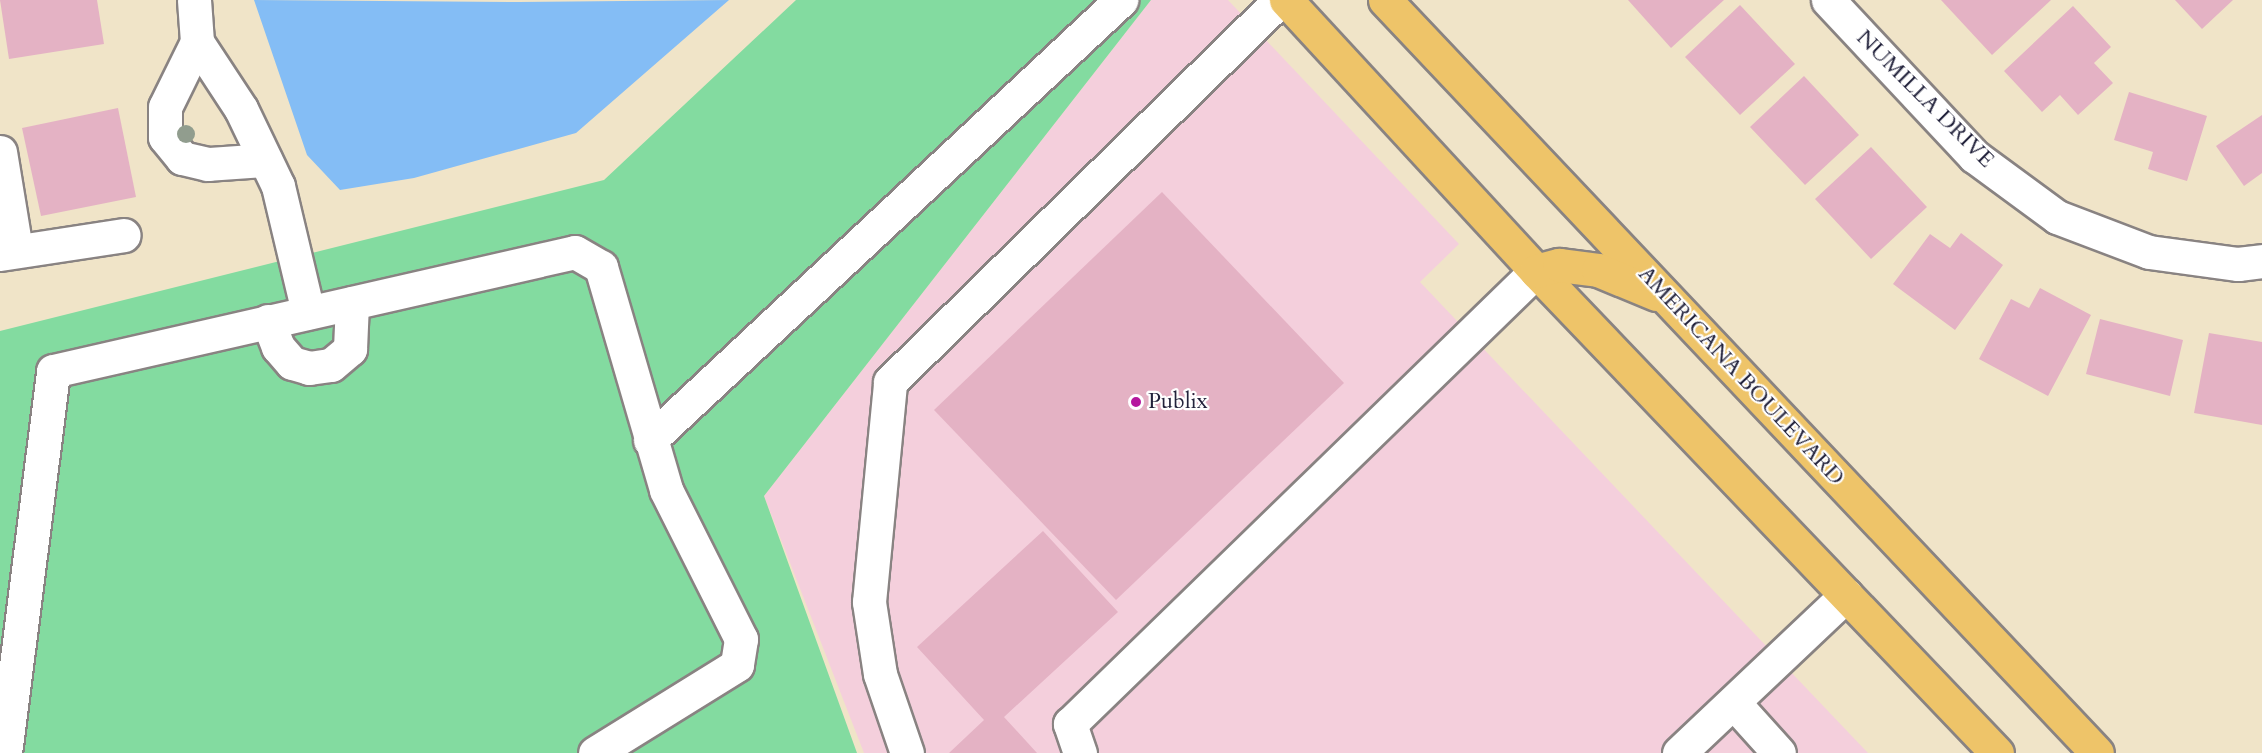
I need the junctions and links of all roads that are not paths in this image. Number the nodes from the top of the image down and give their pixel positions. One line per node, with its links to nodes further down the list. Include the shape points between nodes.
1 (194, 0): 7 (street)
2 (1121, 0): 18 (street)
3 (1280, 0): 23 (street, via 890,382 869,602 880,674)
4 (1286, 0): 13 (main road)
5 (1385, 0): 14 (main road, AMERICANA BOULEVARD)
6 (1828, 0): 12 (street, NUMILLA DRIVE, via 1974,156 2056,217 2149,252 2238,264)
7 (197, 42): 9 (street, via 241,109); 9 (street, via 165,107 165,137 182,158 208,164)
8 (0, 152): 11 (street)
9 (265, 160): 16 (street, via 278,186)
10 (124, 235): 11 (street)
11 (8, 252)
12 (2262, 261)
13 (1536, 271): 14 (main road, via 1559,265 1598,270); 19 (main road); 24 (street, via 1070,724)
14 (1669, 300): 28 (main road, AMERICANA BOULEVARD)
15 (352, 303): 16 (street); 17 (street, via 350,349 331,365 309,368 292,363 278,347); 18 (street, via 574,252 602,267)
16 (308, 312): 17 (street)
17 (268, 321): 21 (street, via 53,371)
18 (650, 440): 22 (street, via 666,490 741,639 737,665)
19 (1846, 595): 20 (street); 27 (main road)
20 (1734, 703): 25 (street); 26 (street)
21 (5, 753)
22 (595, 753)
23 (907, 753)
24 (1080, 753)
25 (1679, 753)
26 (1779, 753)
27 (1997, 753)
28 (2097, 753)

